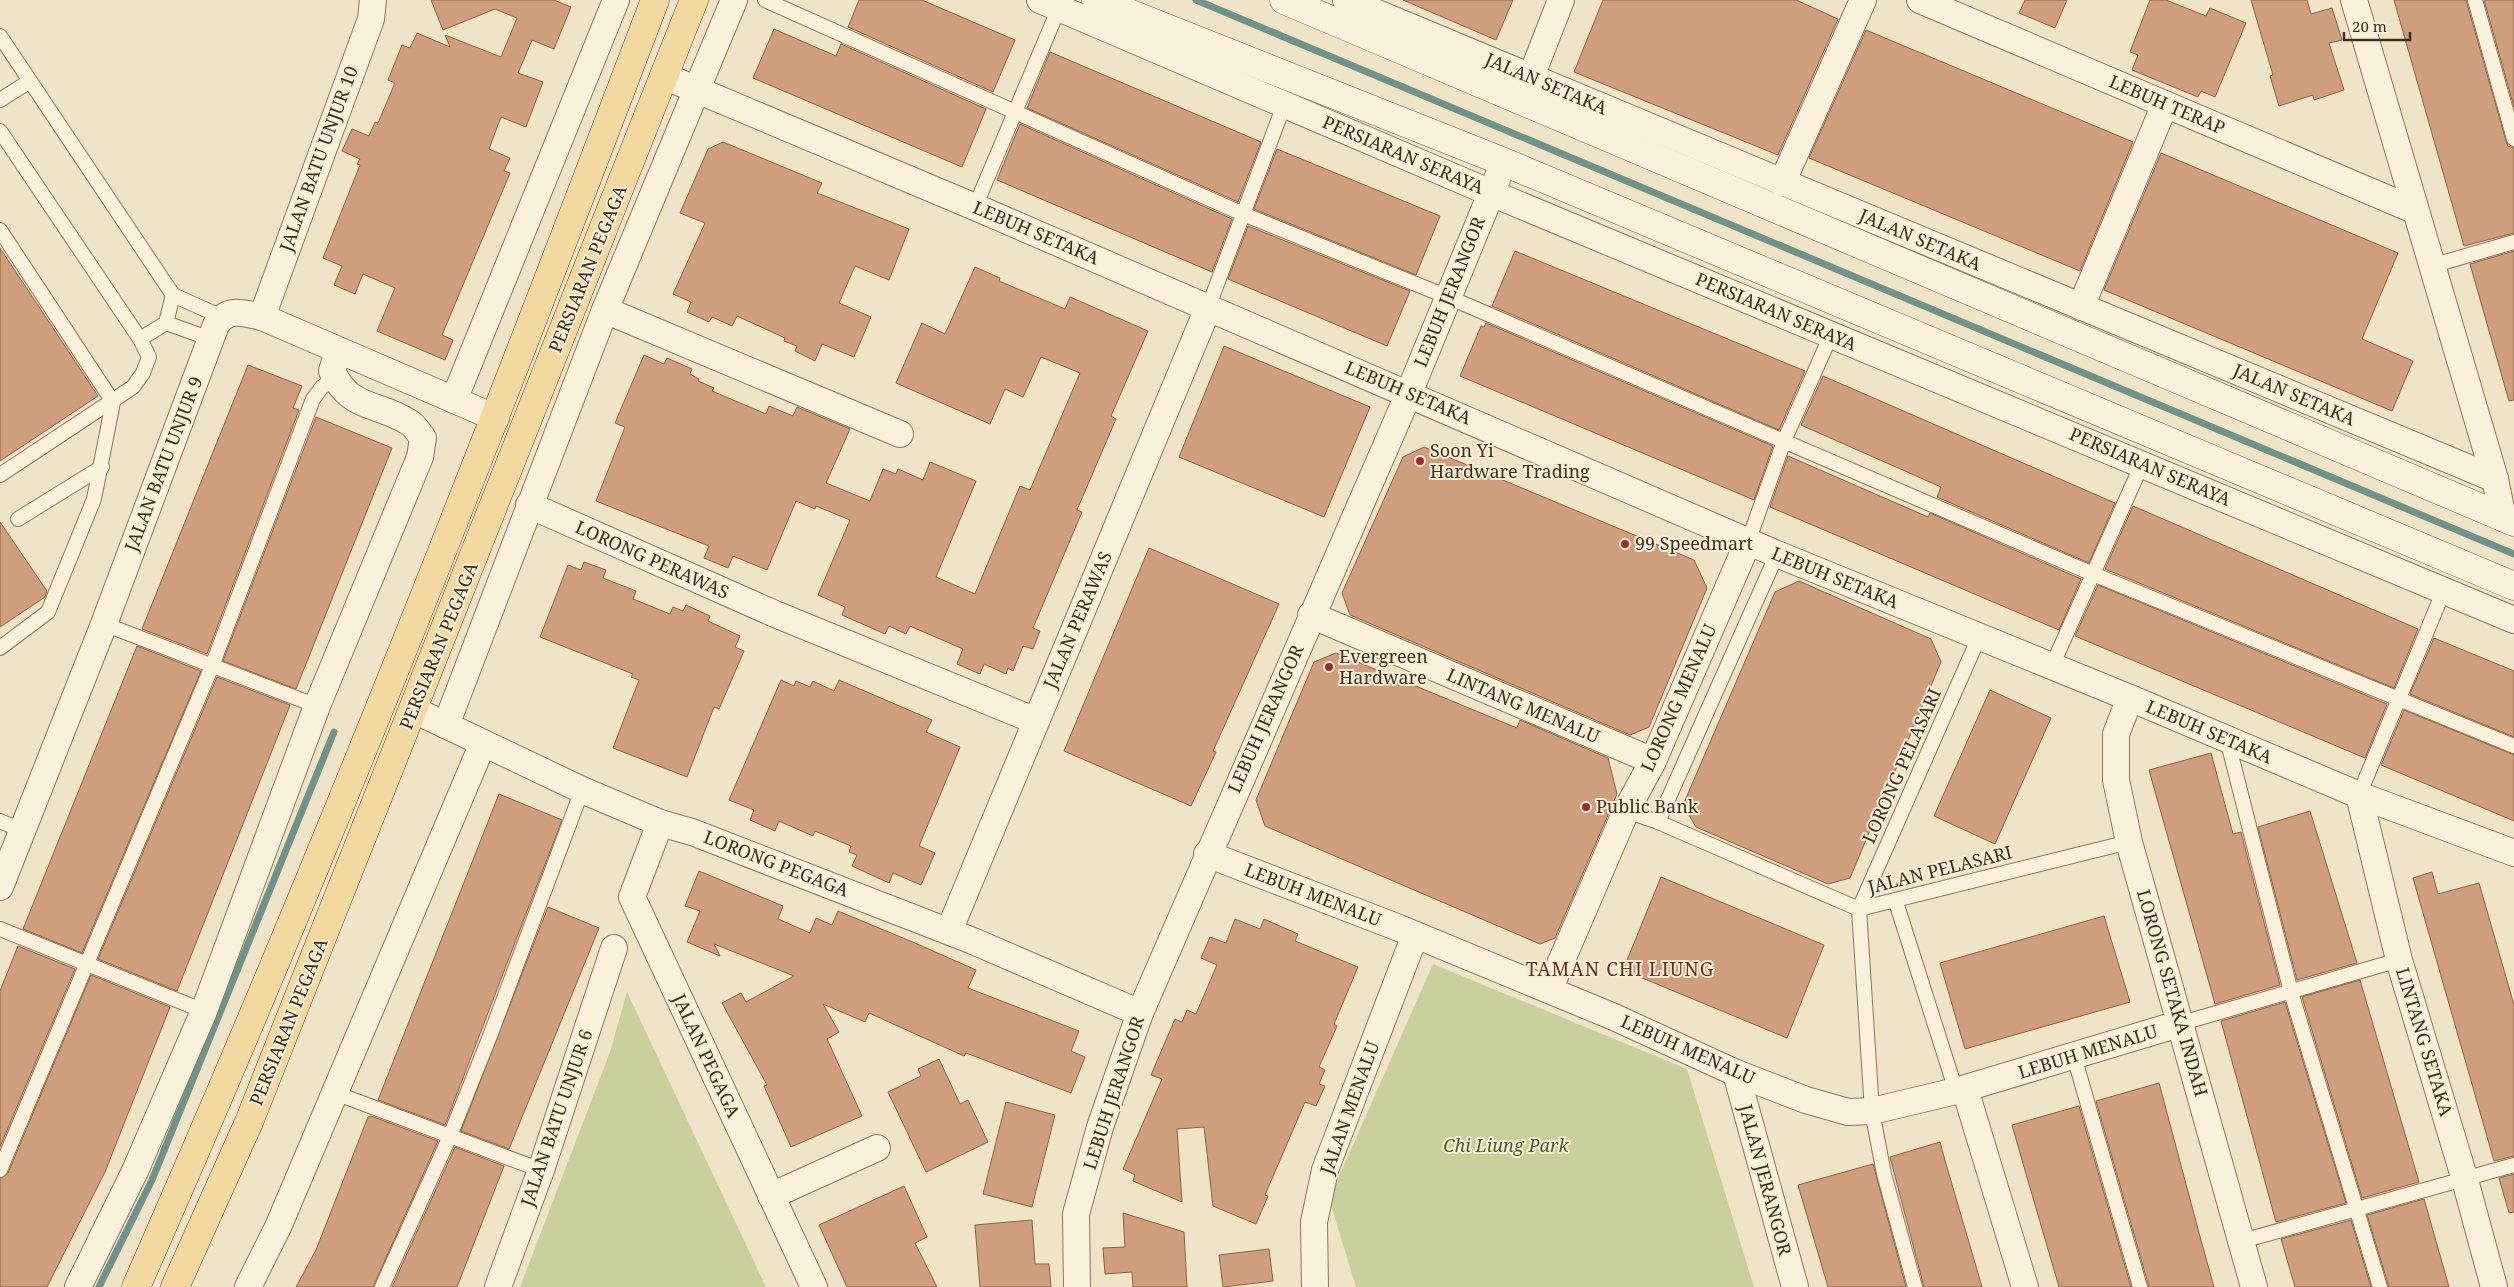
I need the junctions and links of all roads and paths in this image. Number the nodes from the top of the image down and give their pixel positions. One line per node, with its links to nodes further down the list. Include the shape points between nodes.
1 (373, 0): 41 (street, JALAN BATU UNJUR 10, via 371,19)
2 (616, 0): 49 (street)
3 (655, 0): 51 (main road, PERSIARAN PEGAGA)
4 (694, 0): 17 (main road, PERSIARAN PEGAGA)
5 (734, 0): 20 (street)
6 (765, 0): 24 (lane)
7 (1096, 0): 27 (main road, PERSIARAN SERAYA)
8 (1284, 0): 60 (main road)
9 (1346, 0): 18 (street, JALAN SETAKA)
10 (1561, 0): 18 (street)
11 (1863, 0): 28 (street)
12 (1920, 0): 22 (street, LEBUH TERAP)
13 (2354, 0): 31 (street)
14 (2475, 0): 26 (lane)
15 (1050, 4): 23 (street, PERSIARAN SERAYA); 24 (lane)
16 (0, 36): 19 (lane)
17 (664, 76): 20 (street, LEBUH SETAKA); 77 (main road, PERSIARAN PEGAGA)
18 (1531, 77): 28 (street, JALAN SETAKA)
19 (30, 81): 21 (lane); 36 (lane)
20 (698, 89): 30 (street, LEBUH SETAKA); 40 (street)
21 (0, 100)
22 (2165, 104): 31 (street, LEBUH TERAP); 38 (street)
23 (1284, 105): 29 (street, PERSIARAN SERAYA); 32 (lane)
24 (1015, 112): 30 (lane); 32 (lane)
25 (0, 131): 45 (lane)
26 (2514, 139)
27 (1504, 162): 29 (street, LEBUH JERANGOR); 64 (main road, PERSIARAN SERAYA)
28 (1782, 182): 38 (street, JALAN SETAKA)
29 (1491, 193): 37 (street, LEBUH JERANGOR); 44 (street, PERSIARAN SERAYA)
30 (975, 207): 39 (street, LEBUH SETAKA)
31 (2414, 210): 35 (street)
32 (1243, 214): 37 (lane); 39 (lane)
33 (0, 230): 50 (lane)
34 (2514, 242): 35 (lane)
35 (2431, 266): 57 (street)
36 (173, 295): 42 (lane); 43 (lane)
37 (1448, 297): 48 (street, LEBUH JERANGOR); 53 (lane)
38 (2081, 307): 57 (street, JALAN SETAKA)
39 (1208, 308): 48 (street, LEBUH SETAKA); 78 (street, JALAN PERAWAS)
40 (605, 310): 52 (street); 58 (street)
41 (262, 317): 43 (street, via 234,312); 46 (street)
42 (166, 323): 43 (lane); 45 (lane)
43 (216, 328): 68 (street, JALAN BATU UNJUR 9)
44 (1831, 335): 53 (lane); 54 (street, PERSIARAN SERAYA)
45 (140, 340): 50 (lane, via 149,356 143,373 133,387)
46 (338, 352): 47 (street, via 332,371); 49 (street)
47 (336, 378): 71 (lane, via 322,387 313,399); 76 (street, via 350,397 411,424 423,438 420,457)
48 (1409, 393): 61 (street, LEBUH SETAKA); 66 (street, LEBUH JERANGOR)
49 (454, 400): 51 (street)
50 (113, 402): 55 (lane); 56 (lane)
51 (496, 418): 73 (main road, PERSIARAN PEGAGA)
52 (900, 434)
53 (1784, 441): 61 (lane); 63 (lane)
54 (2142, 464): 63 (lane); 65 (street, PERSIARAN SERAYA)
55 (102, 467): 59 (lane); 70 (lane, via 94,499 48,612)
56 (0, 475)
57 (2495, 479): 60 (street)
58 (529, 505): 78 (street, LORONG PERAWAS, via 783,617); 79 (street)
59 (18, 519)
60 (2509, 520)
61 (1748, 542): 62 (street, LEBUH SETAKA); 83 (street, LORONG MENALU)
62 (1777, 554): 69 (street, LEBUH SETAKA); 87 (lane, LORONG MENALU)
63 (2093, 574): 72 (lane); 75 (lane)
64 (2514, 586)
65 (2444, 590): 67 (street, PERSIARAN SERAYA); 75 (lane)
66 (1311, 615): 83 (street, LINTANG MENALU); 92 (street, LEBUH JERANGOR)
67 (2514, 620)
68 (104, 624): 71 (lane); 89 (street, JALAN BATU UNJUR 9)
69 (1979, 637): 72 (street, LEBUH SETAKA); 95 (lane, LORONG PELASARI)
70 (0, 648)
71 (212, 666): 76 (lane); 101 (lane)
72 (2052, 666): 74 (street, LEBUH SETAKA)
73 (384, 695): 77 (main road); 107 (main road, PERSIARAN PEGAGA)
74 (2130, 698): 80 (street, LEBUH SETAKA); 90 (street, LORONG SETAKA INDAH, via 2116,734 2116,780)
75 (2398, 700): 82 (lane); 85 (lane)
76 (317, 706): 104 (street)
77 (414, 710): 79 (street, LORONG PEGAGA); 109 (main road, PERSIARAN PEGAGA)
78 (1036, 721): 97 (street, JALAN PERAWAS)
79 (446, 725): 81 (street, LORONG PEGAGA)
80 (2227, 739): 85 (street, LEBUH SETAKA); 103 (lane)
81 (484, 743): 84 (street, LORONG PEGAGA); 112 (street)
82 (2514, 746)
83 (1653, 761): 86 (street, LORONG MENALU)
84 (582, 790): 88 (street, LORONG PEGAGA); 114 (lane)
85 (2359, 795): 91 (street, LEBUH SETAKA); 100 (street, LINTANG SETAKA)
86 (1626, 811): 87 (lane, JALAN PELASARI); 102 (street, LORONG MENALU)
87 (1658, 822): 95 (lane, JALAN PELASARI)
88 (660, 823): 97 (street, LORONG PEGAGA, via 692,832); 120 (street, JALAN PEGAGA, via 632,897)
89 (11, 826): 93 (street, JALAN BATU UNJUR 9)
90 (2129, 842): 94 (lane, JALAN PELASARI); 106 (street, LORONG SETAKA INDAH)
91 (2514, 853)
92 (1208, 854): 98 (street, LEBUH MENALU); 105 (street, LEBUH JERANGOR)
93 (0, 887)
94 (1896, 902): 95 (lane, JALAN PELASARI); 111 (lane)
95 (1860, 909): 113 (lane)
96 (0, 929): 101 (lane)
97 (949, 932): 105 (street, LORONG PEGAGA)
98 (1415, 935): 102 (street, LEBUH MENALU); 131 (street, JALAN MENALU, via 1325,1170 1314,1222)
99 (614, 948): 118 (street, JALAN BATU UNJUR 6)
100 (2399, 960): 103 (lane); 119 (street, LINTANG SETAKA)
101 (85, 964): 104 (lane); 117 (lane)
102 (1549, 990): 110 (street, LEBUH MENALU)
103 (2292, 992): 106 (lane); 121 (lane)
104 (204, 1011): 123 (street, via 135,1171)
105 (1140, 1013): 130 (street, LEBUH JERANGOR, via 1100,1127 1076,1214)
106 (2182, 1023): 108 (street, LEBUH MENALU); 122 (street, LORONG SETAKA INDAH)
107 (242, 1042): 109 (main road); 124 (main road, PERSIARAN PEGAGA)
108 (2074, 1056): 111 (street, LEBUH MENALU); 135 (lane)
109 (274, 1058): 125 (main road, PERSIARAN PEGAGA, via 249,1122)
110 (1736, 1073): 113 (street, LEBUH MENALU, via 1848,1112); 132 (street, JALAN JERANGOR)
111 (1961, 1090): 113 (street, LEBUH MENALU); 134 (street)
112 (335, 1093): 114 (lane); 126 (street, via 278,1227)
113 (1872, 1111): 133 (lane, via 1884,1174)
114 (450, 1136): 118 (lane); 127 (lane)
115 (877, 1148): 120 (street)
116 (2514, 1165): 119 (lane)
117 (0, 1170)
118 (541, 1170): 128 (street, JALAN BATU UNJUR 6)
119 (2465, 1180): 121 (lane); 138 (street, LINTANG SETAKA)
120 (771, 1196): 129 (street, JALAN PEGAGA)
121 (2358, 1209): 122 (lane); 137 (lane)
122 (2242, 1241): 136 (street, LORONG SETAKA INDAH)
123 (78, 1287)
124 (136, 1287)
125 (174, 1287)
126 (248, 1287)
127 (382, 1287)
128 (498, 1287)
129 (814, 1287)
130 (1077, 1287)
131 (1315, 1287)
132 (1795, 1287)
133 (1914, 1287)
134 (2025, 1287)
135 (2140, 1287)
136 (2254, 1287)
137 (2380, 1287)
138 (2494, 1287)

